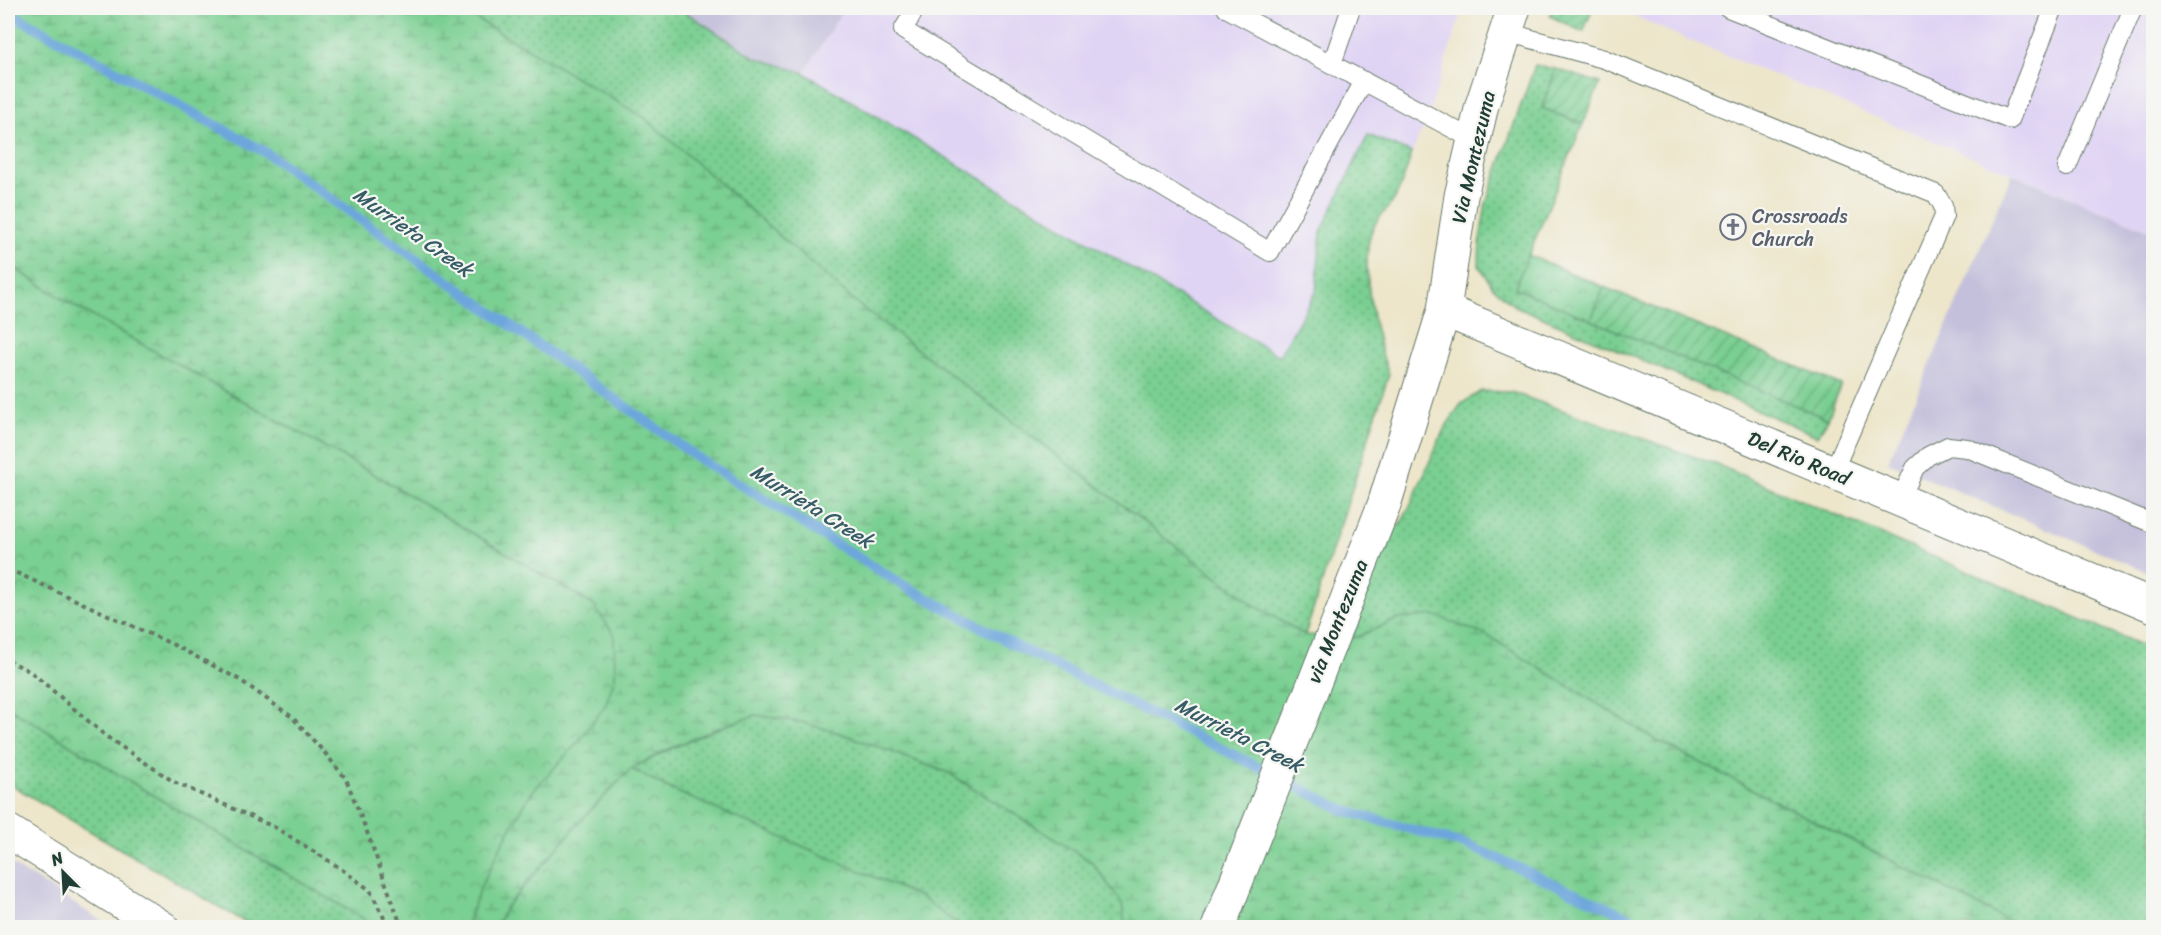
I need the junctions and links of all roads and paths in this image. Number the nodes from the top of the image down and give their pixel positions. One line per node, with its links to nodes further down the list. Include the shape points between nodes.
1 (916, 8): 9 (lane, via 903,30 1270,252)
2 (1226, 8): 8 (lane)
3 (1351, 8): 8 (lane)
4 (1728, 8): 5 (lane, via 2010,120)
5 (2054, 8)
6 (2133, 8): 11 (lane)
7 (1510, 20): 10 (street, Via Montezuma); 13 (lane, via 1936,194 1944,216)
8 (1332, 64): 9 (lane)
9 (1364, 81): 10 (lane)
10 (1474, 140): 12 (street, Via Montezuma, via 1461,196)
11 (2067, 167)
12 (1444, 310): 13 (street, Del Rio Road); 23 (street, via Montezuma, via 1384,505)
13 (1833, 472): 14 (street, Del Rio Road)
14 (1900, 500): 15 (lane, via 1915,468 1948,446 1967,448); 17 (street, Del Rio Road)
15 (2154, 524)
16 (8, 569): 22 (path, via 176,646 240,681 291,717 346,779)
17 (2154, 606)
18 (8, 660): 21 (path, via 31,672 107,737 174,782 276,828 337,866 370,890)
19 (8, 831): 20 (street)
20 (163, 927)
21 (392, 927)
22 (402, 927)
23 (1218, 927)

